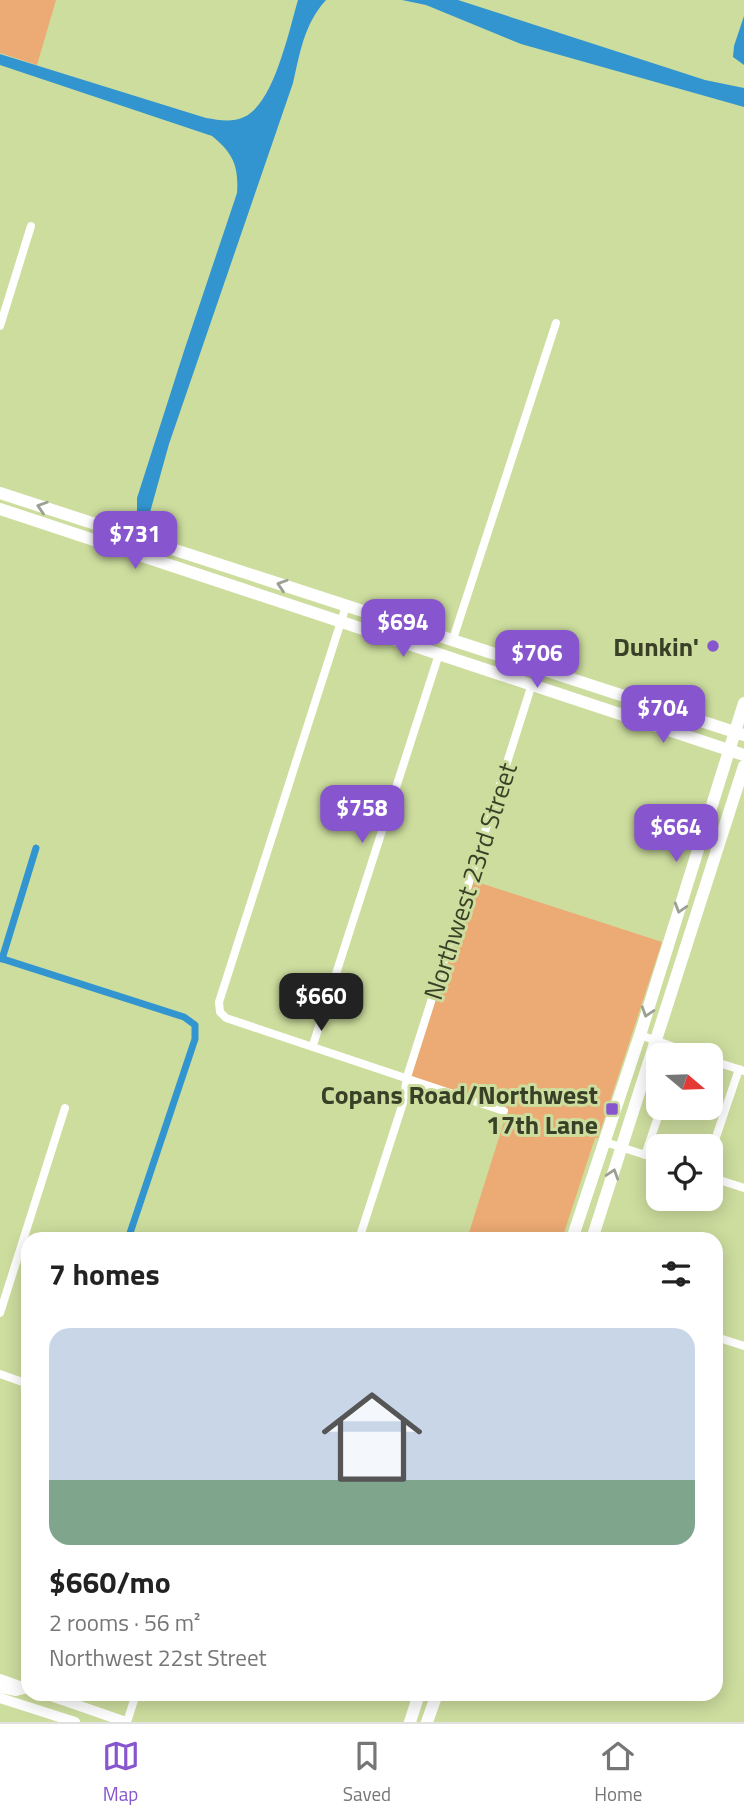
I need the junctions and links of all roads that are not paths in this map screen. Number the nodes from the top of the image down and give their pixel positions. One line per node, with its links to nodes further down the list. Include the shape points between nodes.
1 (31, 226): 3 (street)
2 (556, 323): 10 (street)
3 (0, 326)
4 (0, 493): 7 (main road, one-way to 4)
5 (0, 509): 6 (main road)
6 (102, 543): 7 (main road, via 113,539 150,551); 9 (main road)
7 (162, 546): 8 (main road, one-way to 7)
8 (346, 606): 9 (street); 10 (main road)
9 (341, 622): 11 (main road); 23 (street, via 219,1002 226,1018)
10 (453, 639): 12 (main road)
11 (439, 654): 13 (main road); 23 (street)
12 (538, 667): 13 (main road, via 530,675); 16 (main road)
13 (514, 678): 14 (main road)
14 (532, 684): 17 (main road); 26 (street, Northwest 23rd Street)
15 (744, 703): 16 (main road)
16 (740, 733): 17 (main road)
17 (730, 749): 18 (main road); 20 (main road, one-way to 20)
18 (744, 755)
19 (744, 766): 21 (main road)
20 (640, 1035): 21 (street); 31 (main road)
21 (656, 1041): 22 (street); 32 (main road)
22 (660, 1043)
23 (313, 1045): 26 (street)
24 (723, 1064): 25 (street)
25 (741, 1070): 30 (street)
26 (407, 1077): 28 (street); 37 (street, Northwest 23rd Street, via 403,1103)
27 (65, 1108): 36 (street)
28 (504, 1111)
29 (657, 1120): 33 (street)
30 (718, 1134)
31 (605, 1142): 32 (street); 38 (main road)
32 (622, 1147): 33 (street); 39 (main road, one-way to 32)
33 (645, 1155)
34 (723, 1181): 35 (street)
35 (744, 1188)
36 (26, 1232)
37 (361, 1232)
38 (574, 1232)
39 (594, 1232)
40 (21, 1247): 41 (street)
41 (0, 1313)
42 (723, 1339): 43 (street)
43 (744, 1346)
44 (0, 1374): 45 (street)
45 (21, 1382)
46 (0, 1679): 47 (street)
47 (21, 1686)
48 (0, 1688): 49 (street)
49 (21, 1690)
50 (0, 1698): 55 (street)
51 (66, 1701): 56 (street)
52 (134, 1701): 56 (street)
53 (417, 1701): 57 (main road)
54 (435, 1701): 58 (main road)
55 (75, 1722)
56 (127, 1722)
57 (410, 1722)
58 (428, 1722)

